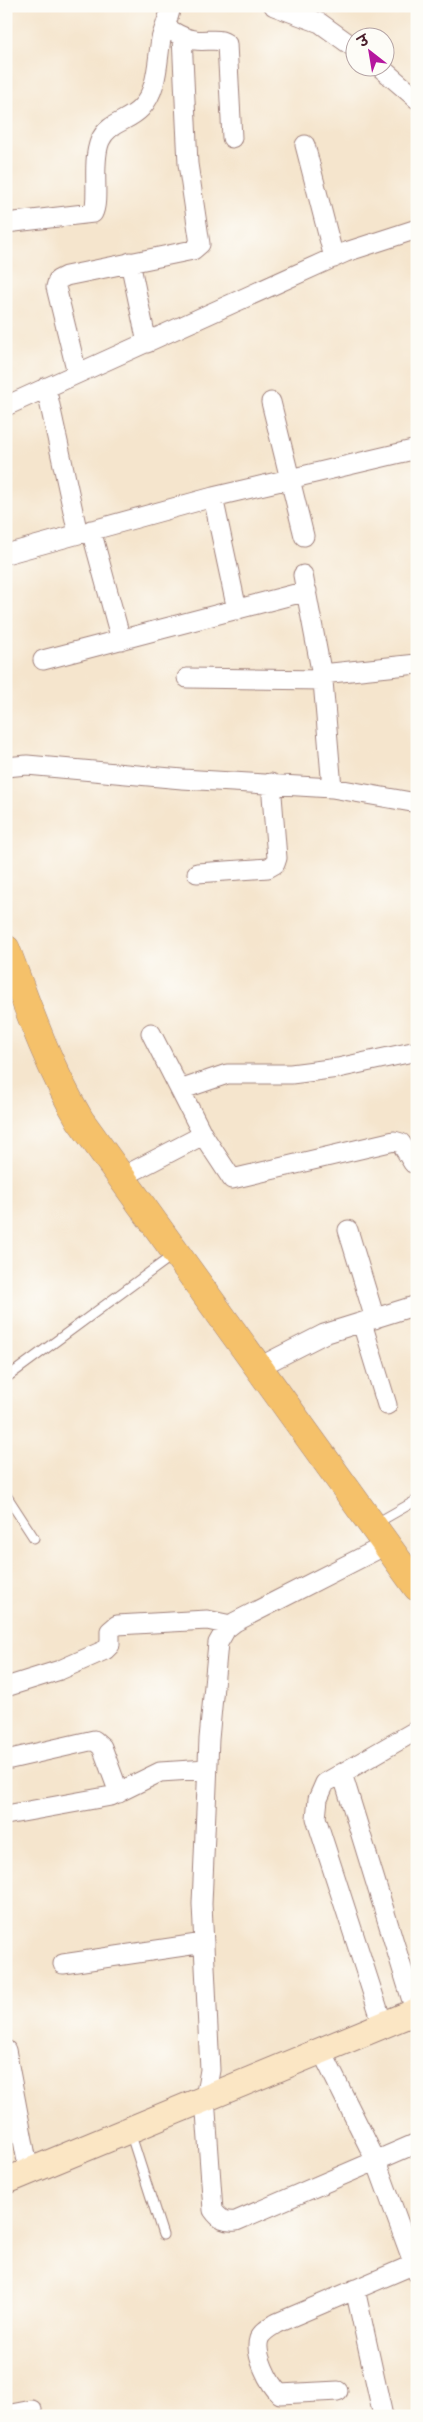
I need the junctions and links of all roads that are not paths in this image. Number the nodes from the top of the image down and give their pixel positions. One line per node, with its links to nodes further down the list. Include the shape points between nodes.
1 (171, 6): 3 (street)
2 (274, 6): 5 (street, via 320,23)
3 (165, 26): 4 (street); 10 (street, via 156,73 145,102 136,112 107,130 99,144 93,213)
4 (182, 37): 8 (street, via 223,40 227,44); 13 (street, via 188,164 201,242 193,250)
5 (346, 42)
6 (392, 78): 7 (street)
7 (417, 99)
8 (232, 138)
9 (305, 145): 12 (street)
10 (6, 223)
11 (417, 229): 12 (street)
12 (334, 258): 14 (street)
13 (130, 262): 14 (street); 15 (street, via 66,276 56,283)
14 (147, 342): 15 (street)
15 (78, 373): 16 (street)
16 (46, 388): 18 (street); 22 (street)
17 (271, 402): 20 (street)
18 (6, 406)
19 (417, 449): 20 (street)
20 (289, 480): 21 (street); 23 (street)
21 (213, 497): 22 (street); 25 (street)
22 (84, 532): 24 (street); 26 (street)
23 (304, 536)
24 (6, 554)
25 (237, 610): 26 (street); 29 (street, via 305,583)
26 (121, 640): 27 (street)
27 (43, 660)
28 (417, 664): 29 (street)
29 (323, 677): 30 (street); 33 (street)
30 (187, 678)
31 (6, 767): 32 (street, via 27,765 182,779)
32 (271, 783): 33 (street); 35 (street, via 275,864 268,868)
33 (332, 788): 34 (street)
34 (417, 803)
35 (197, 873)
36 (6, 949): 42 (highway, via 58,1084)
37 (151, 1032): 39 (street)
38 (417, 1051): 39 (street, via 338,1068 291,1074 227,1074)
39 (180, 1090): 40 (street)
40 (203, 1135): 41 (street, via 234,1180 394,1142 401,1144); 42 (street)
41 (413, 1163)
42 (120, 1178): 44 (highway)
43 (348, 1230): 46 (street)
44 (175, 1253): 47 (highway); 48 (lane)
45 (417, 1305): 46 (street)
46 (368, 1321): 47 (street, via 306,1342); 49 (street)
47 (259, 1367): 52 (highway)
48 (6, 1378)
49 (387, 1405)
50 (6, 1495): 53 (lane)
51 (417, 1500): 52 (lane)
52 (379, 1535): 54 (highway); 55 (street)
53 (34, 1538)
54 (417, 1587)
55 (231, 1625): 56 (street, via 207,1620 117,1625 110,1631 110,1645 105,1650 60,1670); 59 (street, via 222,1636 216,1654)
56 (6, 1686)
57 (417, 1730): 60 (street)
58 (6, 1760): 61 (street, via 94,1740 102,1747)
59 (207, 1769): 61 (street, via 160,1772); 63 (street, via 202,1904)
60 (342, 1773): 65 (street); 66 (street, via 325,1783 318,1799 316,1818)
61 (119, 1793): 62 (street)
62 (6, 1815)
63 (204, 1943): 64 (street); 69 (street, via 210,2070)
64 (63, 1964)
65 (416, 2013): 66 (street)
66 (383, 2025): 68 (street)
67 (6, 2050): 73 (street)
68 (322, 2052): 69 (street); 72 (street)
69 (205, 2098): 70 (street); 72 (street, via 214,2210 219,2219 227,2222)
70 (129, 2130): 73 (street); 74 (lane)
71 (417, 2143): 72 (street)
72 (376, 2161): 75 (street)
73 (17, 2177)
74 (163, 2235)
75 (416, 2267): 76 (street)
76 (356, 2289): 77 (street, via 266,2330 258,2347 267,2377 280,2394); 80 (street)
77 (338, 2391)
78 (32, 2410): 79 (street)
79 (6, 2414)
80 (383, 2416)

